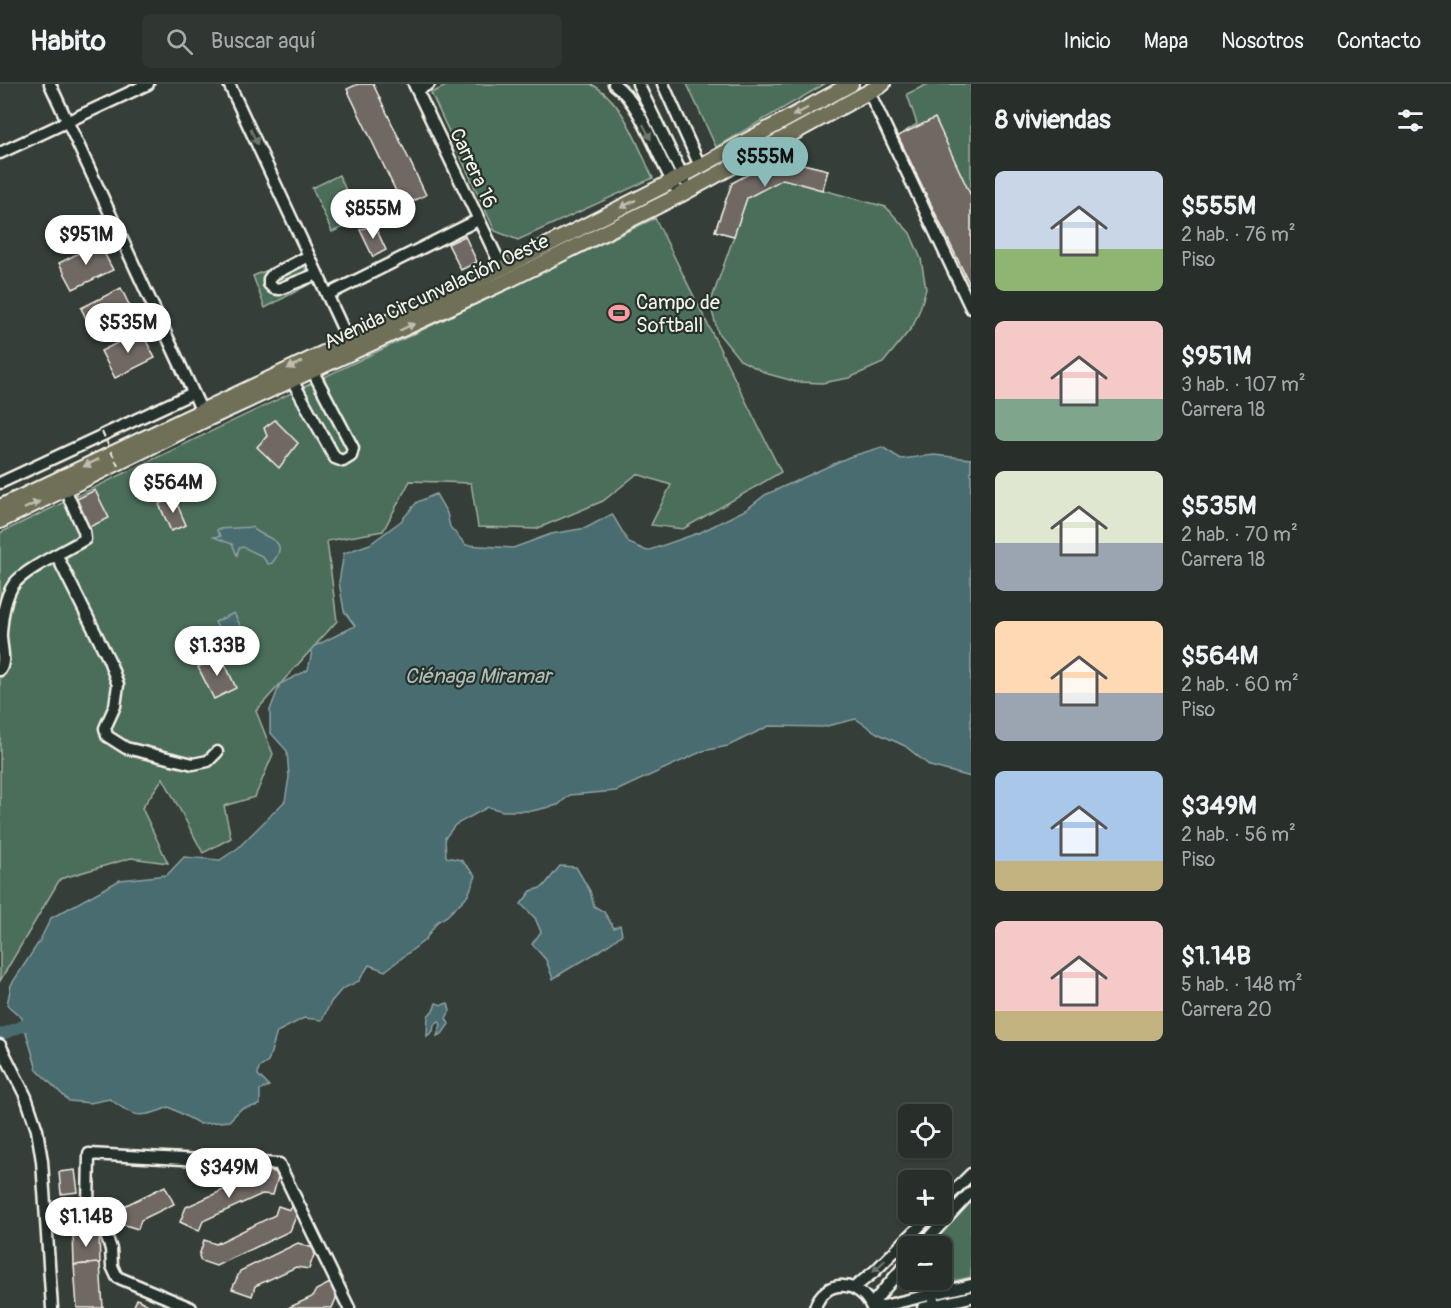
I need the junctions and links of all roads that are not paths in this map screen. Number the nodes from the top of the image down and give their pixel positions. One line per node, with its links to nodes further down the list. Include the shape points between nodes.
1 (50, 84): 12 (street)
2 (148, 84): 12 (street)
3 (229, 84): 18 (street, one-way to 18)
4 (429, 84): 10 (street)
5 (614, 84): 15 (street, one-way to 15, via 632,104)
6 (638, 84): 15 (street)
7 (663, 84): 14 (street)
8 (851, 84): 14 (main road, Avenida Circunvalación Oeste, one-way to 14)
9 (883, 84): 11 (main road, Avenida Circunvalación Oeste)
10 (415, 87): 17 (street, Carrera 16)
11 (869, 92): 16 (main road, Avenida Circunvalación Oeste); 22 (street)
12 (68, 122): 13 (street); 26 (street)
13 (0, 153)
14 (700, 166): 15 (main road, Avenida Circunvalación Oeste)
15 (677, 178): 16 (street); 19 (main road, Avenida Circunvalación Oeste, one-way to 19)
16 (684, 192): 23 (main road, Avenida Circunvalación Oeste, one-way to 16, via 509,280)
17 (478, 220): 19 (street, Carrera 16); 21 (street)
18 (309, 256): 20 (street); 20 (street, via 272,275 269,284 279,289)
19 (502, 268): 23 (main road, Avenida Circunvalación Oeste)
20 (317, 274): 21 (street)
21 (327, 295): 23 (street)
22 (971, 308)
23 (351, 346): 24 (main road, Avenida Circunvalación Oeste); 27 (main road, Avenida Circunvalación Oeste, one-way to 27)
24 (312, 370): 25 (main road, Avenida Circunvalación Oeste); 25 (street, via 353,448 351,456 343,461 335,458)
25 (292, 380): 27 (main road, Avenida Circunvalación Oeste)
26 (193, 393): 27 (street); 28 (street)
27 (203, 415): 29 (main road, Avenida Circunvalación Oeste); 30 (main road, Avenida Circunvalación Oeste, one-way to 30)
28 (0, 483)
29 (65, 489): 31 (main road, Avenida Circunvalación Oeste, one-way to 29); 32 (street, via 85,539)
30 (0, 507)
31 (0, 521)
32 (57, 556): 33 (street, via 13,585 2,619); 34 (street, via 118,685 115,706 105,728 107,736 126,748 193,764 208,761)
33 (0, 670)
34 (217, 752)
35 (0, 1045): 49 (street, via 26,1097 37,1130)
36 (971, 1174): 38 (street)
37 (971, 1192): 40 (street)
38 (952, 1193)
39 (922, 1224): 43 (street, one-way to 43)
40 (930, 1236)
41 (898, 1274): 47 (street)
42 (971, 1285): 45 (street)
43 (855, 1287): 47 (street); 52 (street, via 832,1288 822,1294)
44 (928, 1290): 45 (street)
45 (927, 1294): 47 (street); 48 (street)
46 (971, 1297): 48 (street)
47 (873, 1307)
48 (927, 1307)
49 (52, 1308)
50 (191, 1308): 51 (street, via 117,1277 106,1235 88,1207 89,1154 279,1164)
51 (349, 1308)
52 (815, 1308)

